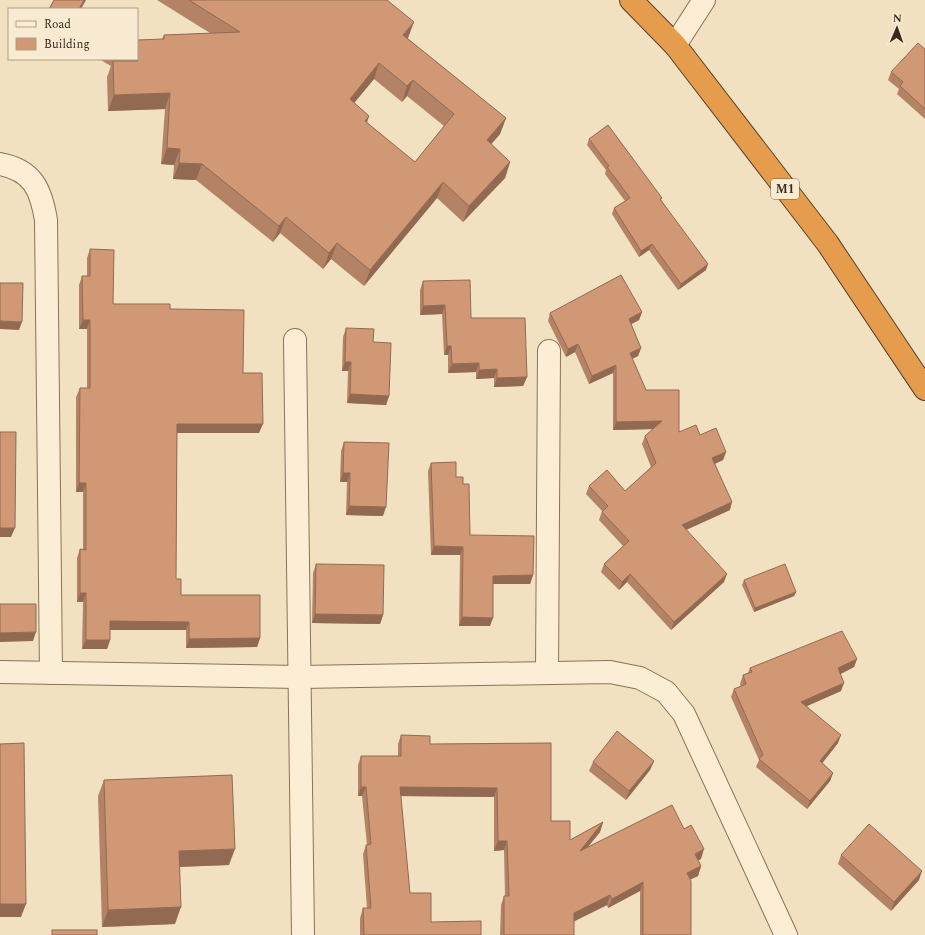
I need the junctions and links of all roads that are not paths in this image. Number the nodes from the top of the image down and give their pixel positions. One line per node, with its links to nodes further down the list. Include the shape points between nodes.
1 (631, 0): 3 (highway, M1)
2 (704, 0): 3 (street)
3 (675, 45): 7 (highway, M1, via 828,244)
4 (0, 164): 9 (street, via 12,166 30,178 42,198 46,220)
5 (295, 340): 11 (street)
6 (549, 351): 10 (street)
7 (925, 389)
8 (0, 672): 9 (street)
9 (51, 673): 11 (street)
10 (547, 673): 11 (street); 13 (street, via 610,672 640,678 666,692 684,714)
11 (300, 677): 12 (street)
12 (303, 935)
13 (786, 935)

